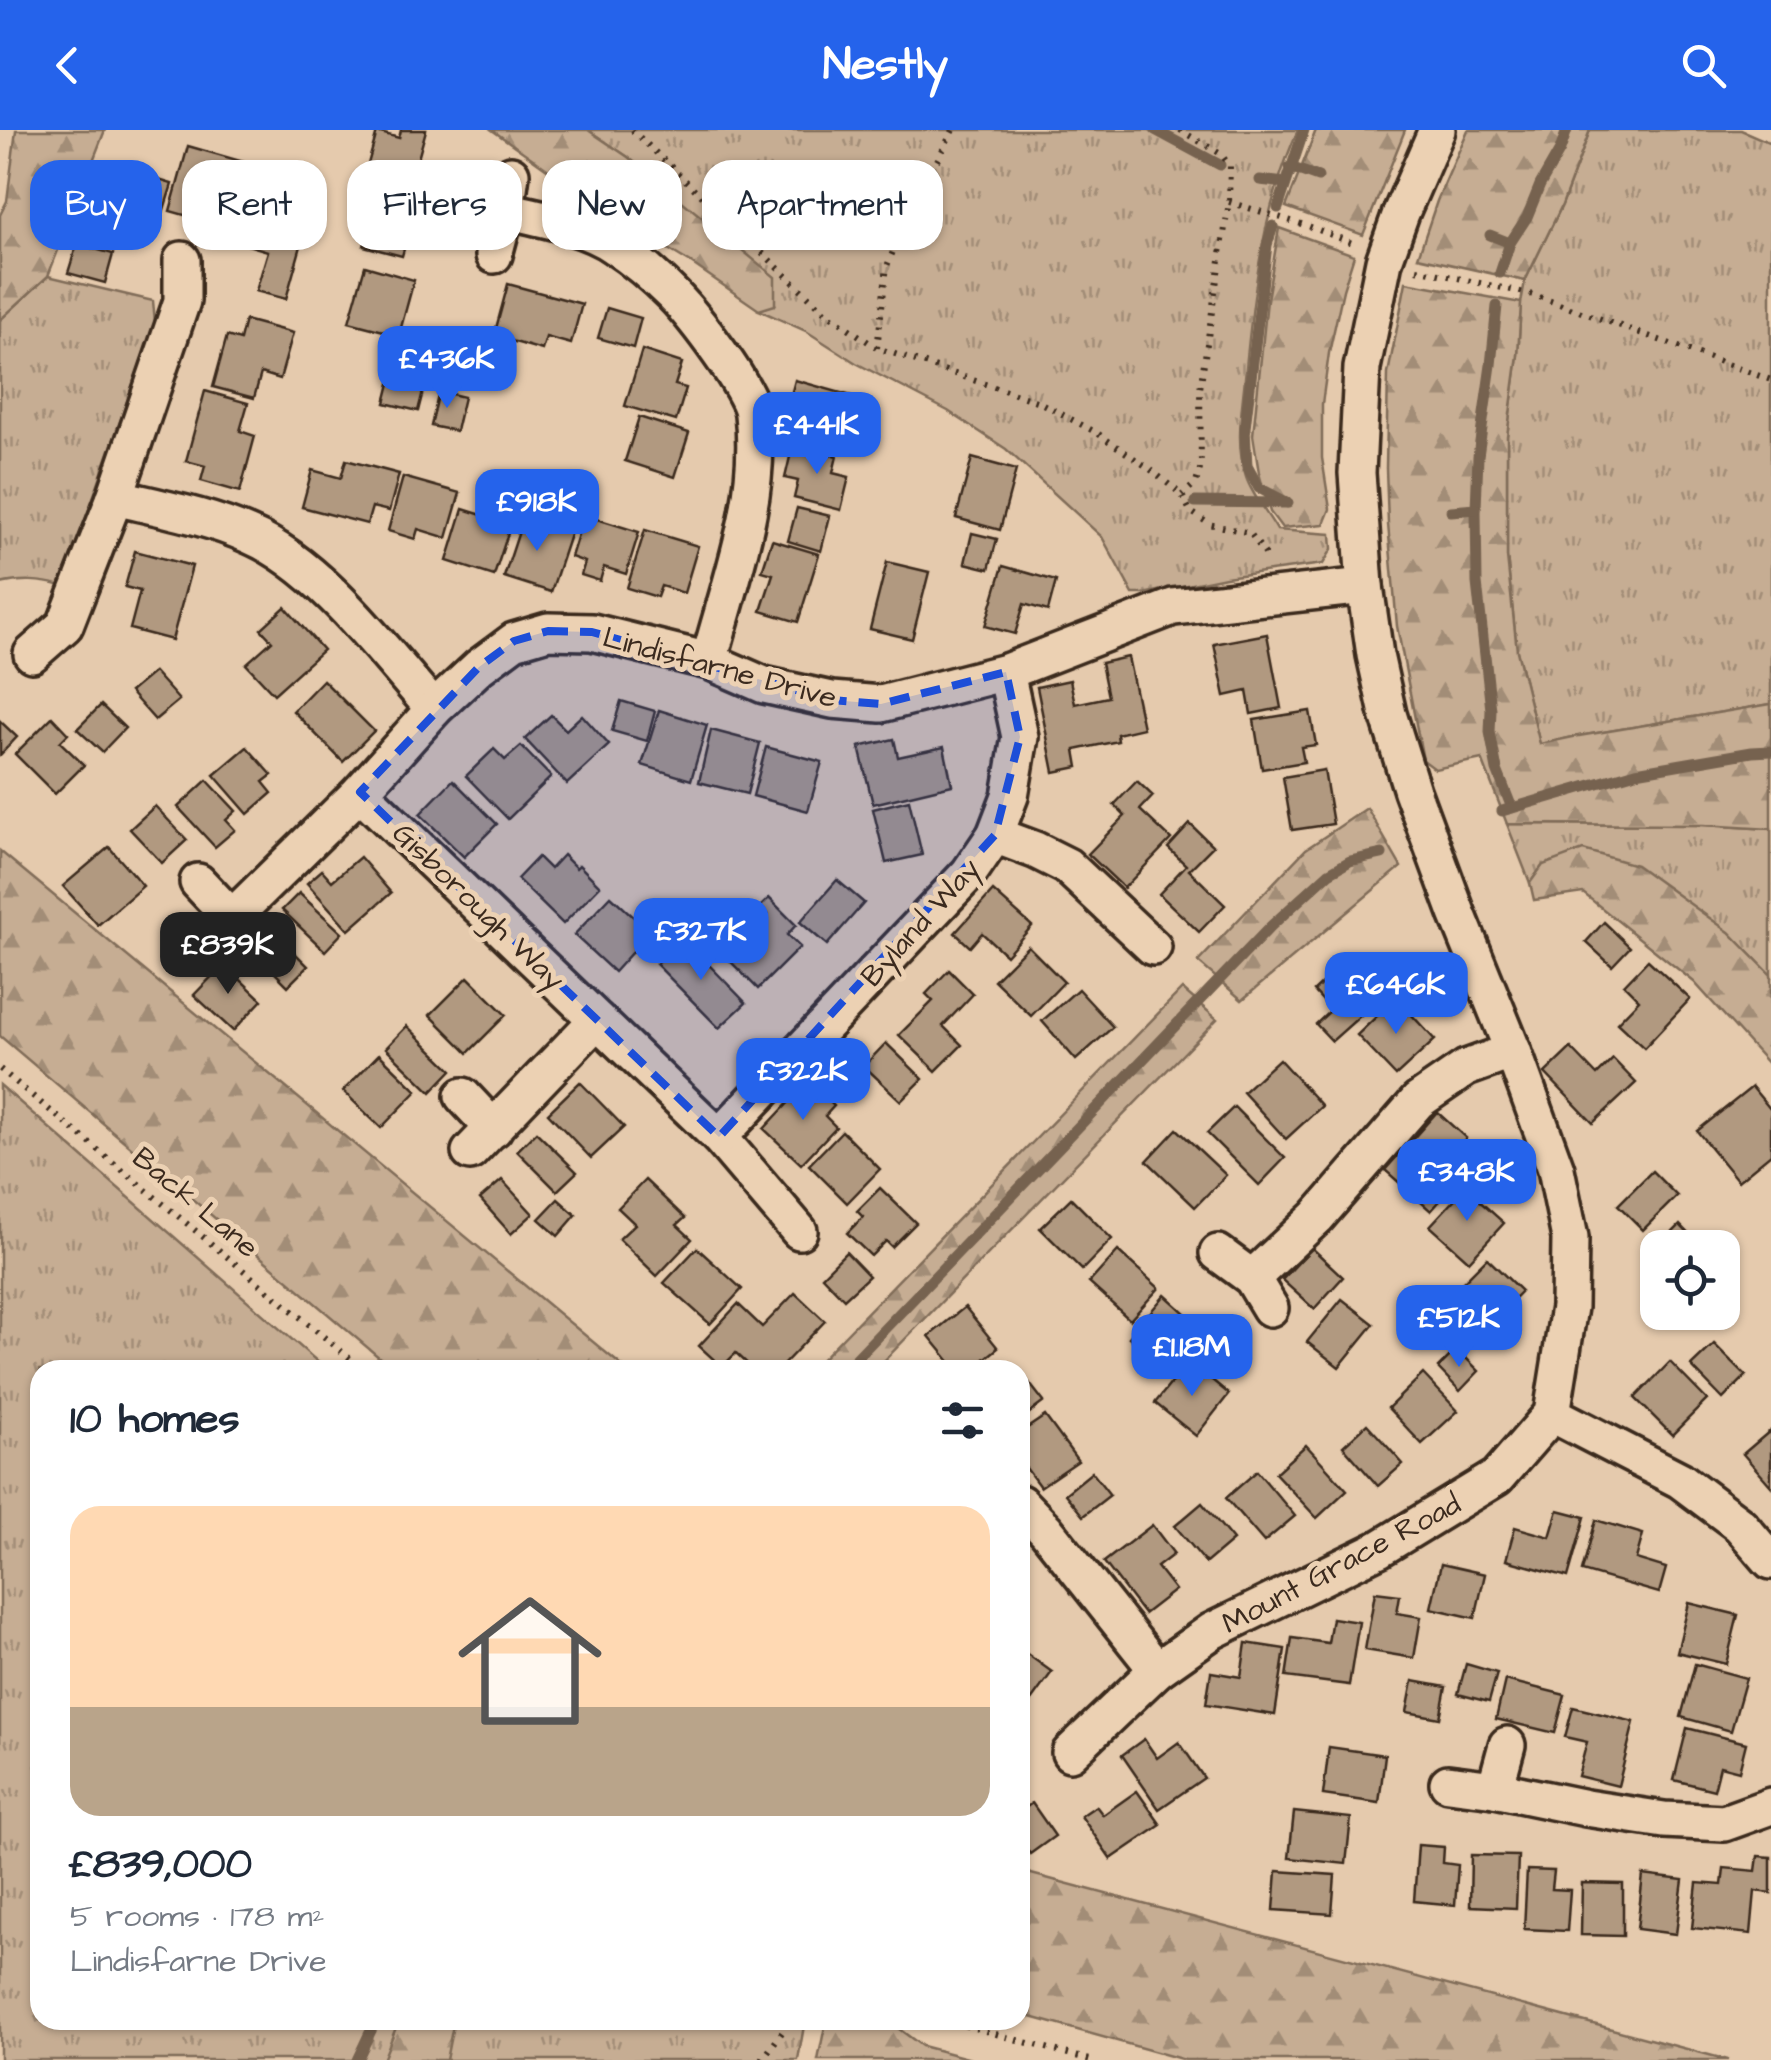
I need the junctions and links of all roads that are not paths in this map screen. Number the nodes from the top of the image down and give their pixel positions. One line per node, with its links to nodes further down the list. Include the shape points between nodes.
1 (1438, 130): 9 (street, via 1384,262 1362,368 1357,472)
2 (522, 214): 11 (street, via 612,244 674,295 753,409 748,514)
3 (495, 250): 4 (street)
4 (494, 255)
5 (182, 260): 6 (street)
6 (182, 301): 7 (street); 8 (street)
7 (206, 330)
8 (115, 497): 10 (street, via 71,635); 13 (street, via 203,518 292,559 323,584)
9 (1365, 586): 12 (street, Lindisfarne Drive, via 1173,608); 21 (street, via 1388,714 1412,791)
10 (32, 654)
11 (709, 661): 12 (street, Lindisfarne Drive, via 764,685 881,704); 13 (street, Lindisfarne Drive, via 592,632 548,631 514,641)
12 (1006, 672): 15 (street, Byland Way, via 1020,737)
13 (434, 708): 14 (street, Lindisfarne Drive)
14 (360, 792): 17 (street, Lindisfarne Drive); 20 (street, Gisborough Way)
15 (995, 836): 18 (street, Byland Way, via 1066,866); 23 (street, Byland Way, via 968,873)
16 (198, 882): 17 (street)
17 (231, 916): 19 (street, Lindisfarne Drive)
18 (1135, 940)
19 (205, 944)
20 (597, 1020): 22 (street, via 482,1141); 23 (street, Gisborough Way)
21 (1514, 1051): 26 (street, via 1466,1068 1418,1101 1317,1217); 28 (street, via 1556,1170 1570,1238 1569,1307)
22 (463, 1096)
23 (719, 1137): 24 (street, Gisborough Way)
24 (799, 1231)
25 (1218, 1253): 26 (street)
26 (1252, 1278): 27 (street)
27 (1270, 1308)
28 (1552, 1414): 30 (street, via 1680,1480 1740,1526); 31 (street, Mount Grace Road, via 1497,1477 1379,1549 1212,1631)
29 (1030, 1513): 31 (street)
30 (1771, 1561)
31 (1158, 1670): 33 (street, Mount Grace Road)
32 (1507, 1745): 35 (street)
33 (1070, 1754)
34 (1448, 1783): 35 (street)
35 (1495, 1789): 36 (street, via 1664,1820 1724,1823)
36 (1771, 1806)

